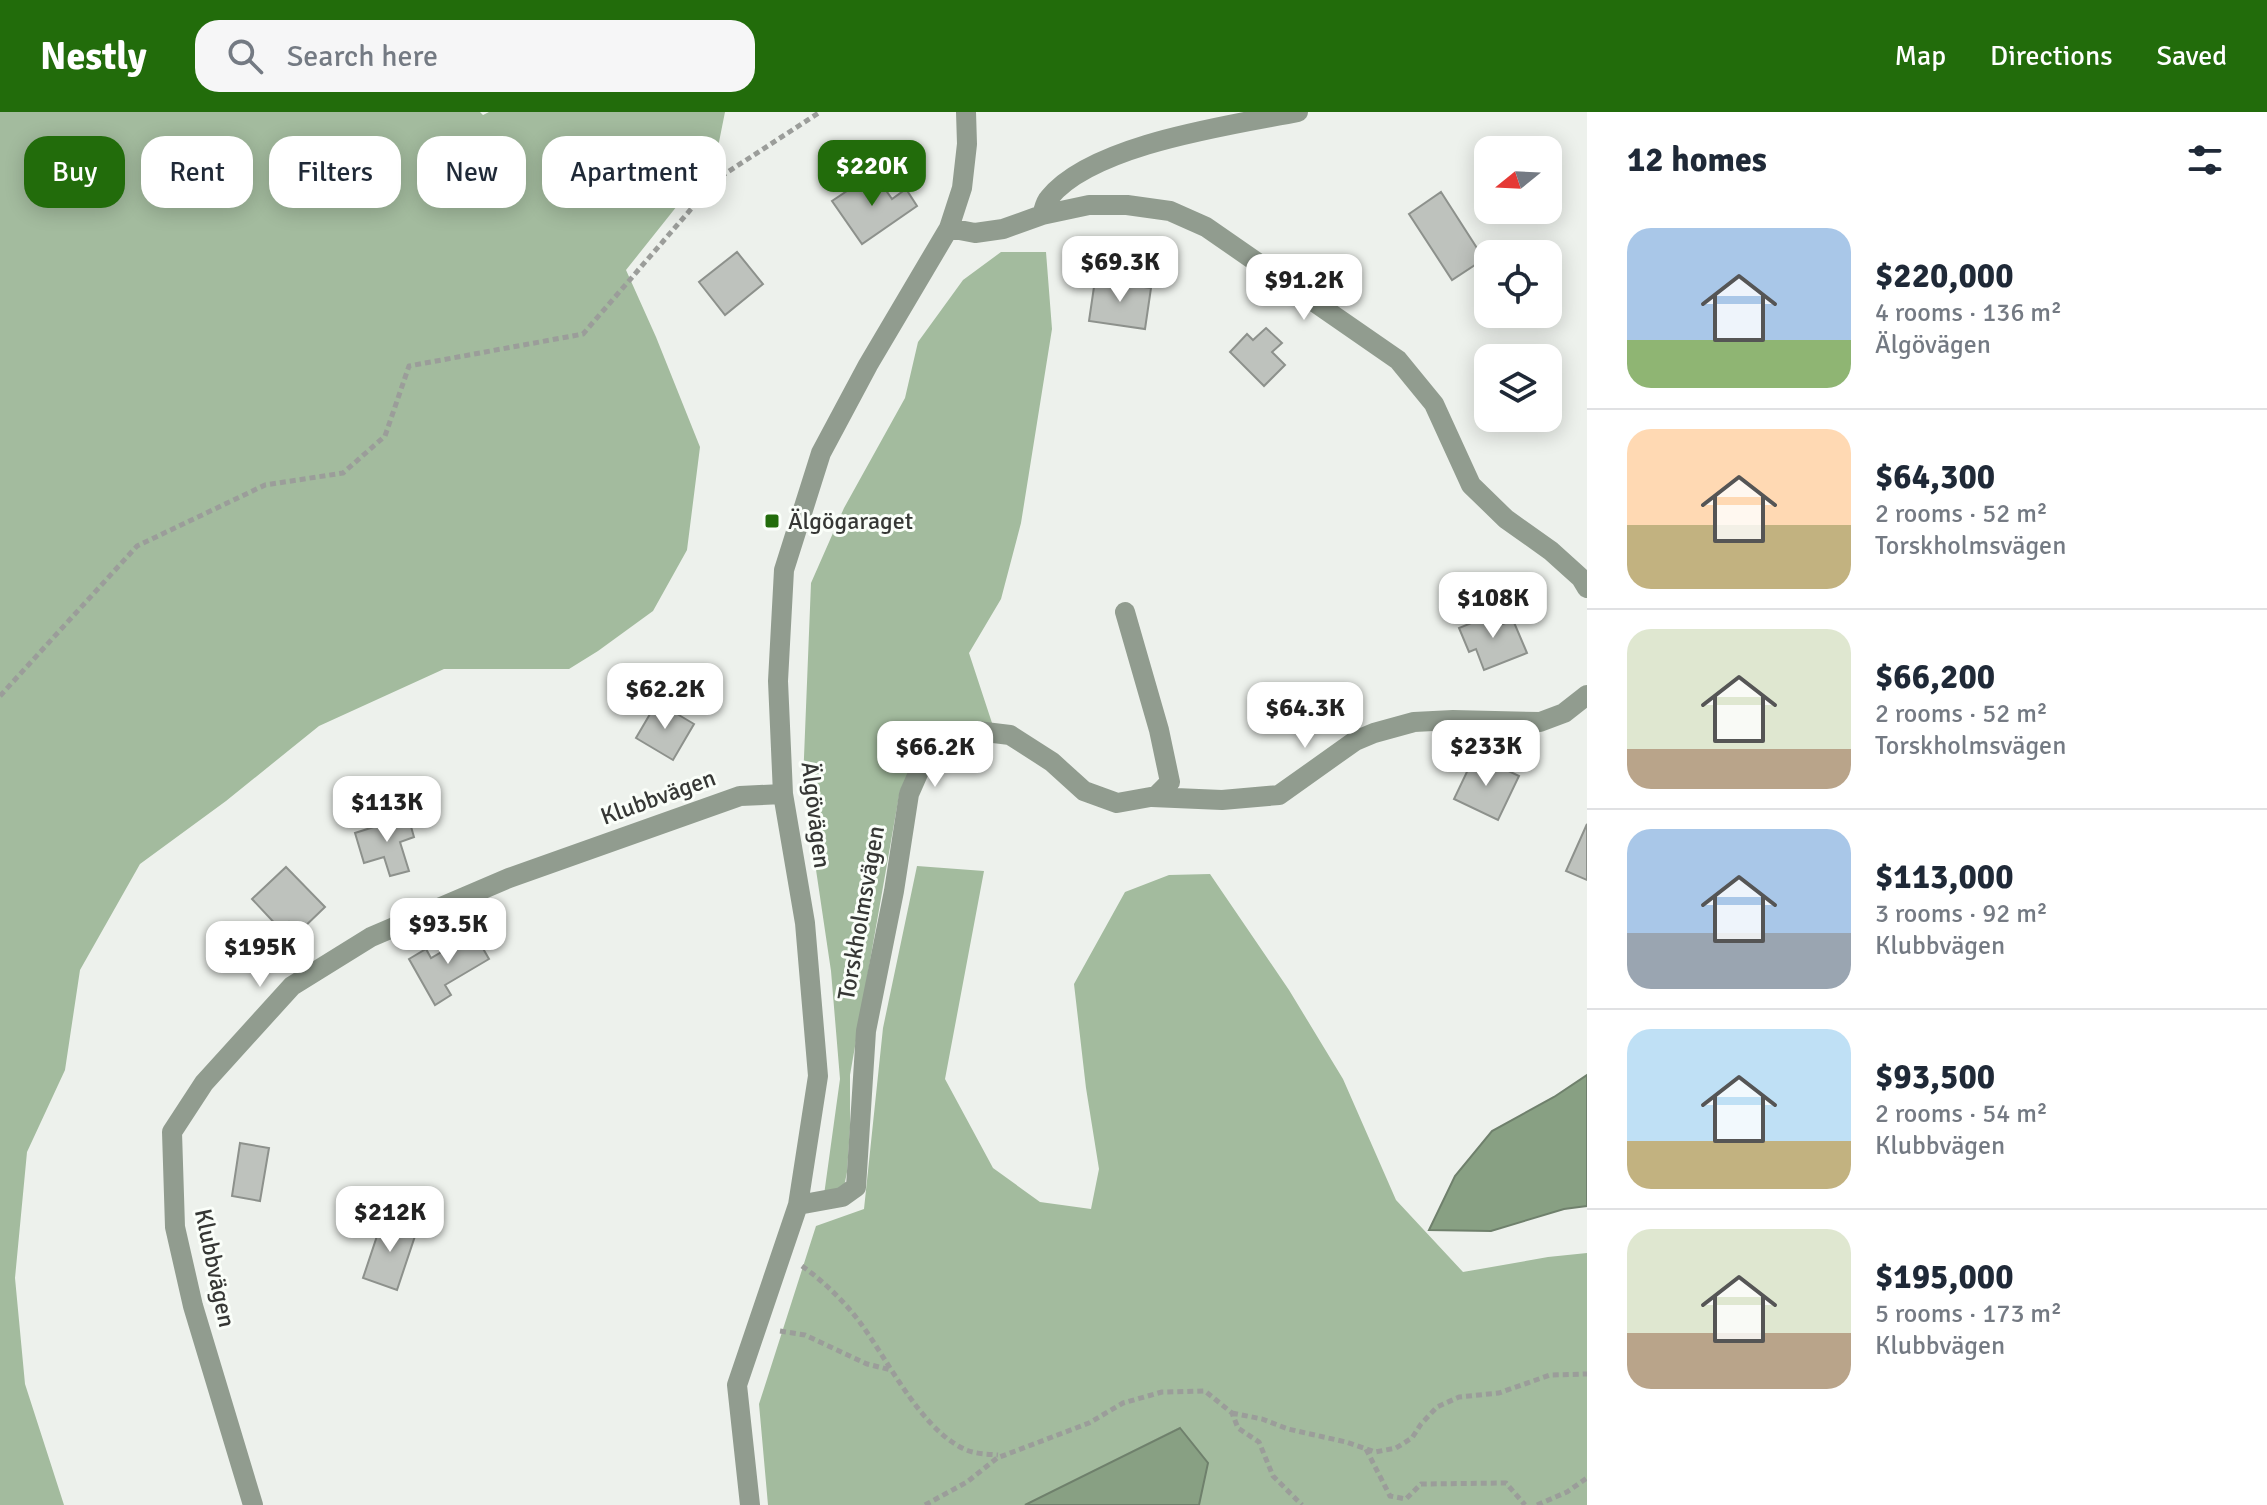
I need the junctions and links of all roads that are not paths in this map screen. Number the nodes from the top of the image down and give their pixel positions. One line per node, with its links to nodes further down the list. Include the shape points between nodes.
1 (966, 112): 4 (street, Älgövägen, via 962,188)
2 (1298, 112): 3 (street, via 1180,136 1105,160 1062,185 1047,200)
3 (1042, 215): 4 (street, via 975,233); 5 (street, via 1089,205 1127,205 1170,211 1206,227 1398,360 1434,404 1471,485)
4 (949, 228): 8 (street, Älgövägen, via 821,453 784,570 778,681)
5 (1587, 588)
6 (1125, 612): 9 (street, via 1170,782)
7 (1587, 695): 9 (street, via 1564,713 1540,722 1414,722 1374,733 1279,795 1222,800)
8 (783, 794): 10 (street, Älgövägen, via 805,923 818,1076); 11 (street, Klubbvägen, via 740,796 509,878 371,937 292,986 204,1083 172,1132 175,1227 193,1306)
9 (1152, 797): 10 (street, Torskholmsvägen, via 1117,803 1084,791 1010,735 977,731 947,739 924,760 909,794 866,1031 856,1187 842,1197)
10 (798, 1205): 12 (street, Älgövägen, via 737,1385)
11 (253, 1505)
12 (750, 1505)

